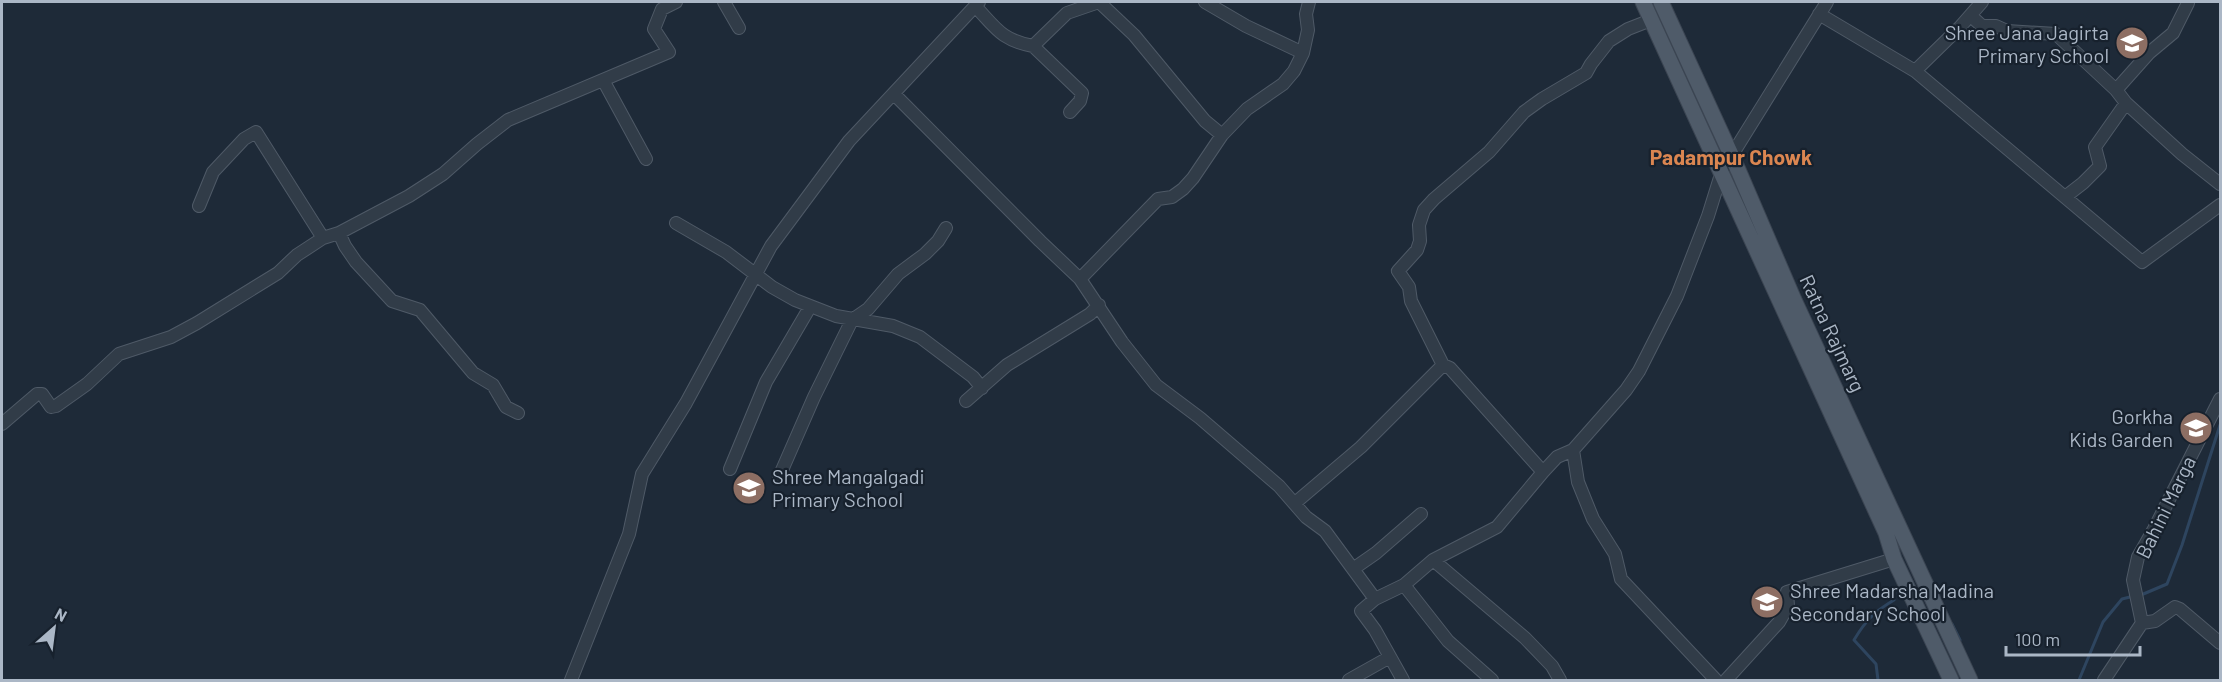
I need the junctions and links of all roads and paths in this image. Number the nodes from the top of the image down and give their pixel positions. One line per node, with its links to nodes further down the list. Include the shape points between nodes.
1 (676, 2): 18 (street, via 662,9 654,29 669,52)
2 (724, 2): 14 (street)
3 (1205, 2): 16 (street)
4 (1309, 2): 16 (street)
5 (1643, 2): 13 (main road, Ratna Rajmarg)
6 (1661, 2): 24 (main road, Ratna Rajmarg)
7 (1827, 2): 11 (street)
8 (1982, 2): 12 (street)
9 (2188, 2): 19 (street, via 2173,33)
10 (977, 4): 15 (street, via 1000,34); 20 (street)
11 (1819, 14): 17 (street); 24 (street)
12 (1971, 16): 17 (street); 19 (street, via 1982,26 2056,34)
13 (1651, 20): 26 (main road, Ratna Rajmarg); 40 (street, via 1609,41 1586,73 1524,112 1489,152 1424,210 1417,250 1398,271 1409,287 1411,301)
14 (739, 28)
15 (1033, 46): 22 (street, via 1082,93); 23 (street, via 1067,13 1099,2 1134,35 1205,121)
16 (1303, 53): 23 (street, via 1283,84 1247,109)
17 (1915, 71): 28 (street)
18 (603, 80): 25 (street); 33 (street, via 508,120 443,174)
19 (2116, 90): 21 (street)
20 (894, 94): 35 (street, via 849,141 771,246); 36 (street)
21 (2126, 103): 27 (street); 28 (street, via 2095,147 2100,166)
22 (1070, 112)
23 (1222, 135): 36 (street, via 1183,189 1158,200)
24 (1731, 156): 26 (street); 68 (main road, Ratna Rajmarg)
25 (646, 159)
26 (1722, 171): 46 (street, via 1677,296 1639,371); 52 (main road, Ratna Rajmarg)
27 (2220, 184)
28 (2065, 197): 29 (street, via 2142,262)
29 (2220, 205)
30 (199, 206): 34 (street, via 213,172 244,139 256,132)
31 (676, 223): 35 (street, via 734,258)
32 (946, 228): 39 (street, via 925,254 898,274 868,309)
33 (339, 233): 34 (street); 44 (street, via 356,262 392,301 420,310 473,373 493,385 506,407)
34 (323, 237): 45 (street, via 278,273 198,323 171,337 119,354 56,406 51,407 42,394 37,394)
35 (755, 276): 38 (street); 60 (street, via 686,403 642,474 629,534)
36 (1080, 279): 37 (street)
37 (1099, 305): 41 (street, via 1007,365); 50 (street, via 1156,385 1200,418)
38 (810, 307): 39 (street); 47 (street, via 766,382)
39 (852, 320): 41 (street, via 893,326 920,337); 49 (street)
40 (1443, 365): 48 (street, via 1450,368); 50 (street, via 1361,447)
41 (982, 388): 43 (street)
42 (2220, 399): 57 (street, Bahini Marga, via 2138,557 2133,580)
43 (966, 401)
44 (518, 413)
45 (2, 424)
46 (1573, 450): 48 (street, via 1557,456); 65 (street, via 1578,482 1593,519 1615,554 1621,579)
47 (730, 469)
48 (1543, 472): 53 (street, via 1497,526)
49 (779, 477)
50 (1294, 503): 54 (street, via 1326,531)
51 (1421, 514): 54 (street)
52 (1894, 558): 66 (street, via 1787,592 1788,606 1779,622); 67 (main road, Ratna Rajmarg)
53 (1433, 560): 55 (street); 64 (street, via 1525,638 1552,666)
54 (1353, 569): 56 (street)
55 (1404, 585): 56 (street); 63 (street, via 1448,641)
56 (1375, 599): 59 (street, via 1361,611)
57 (2142, 622): 58 (street, via 2155,621 2175,607); 69 (street)
58 (2220, 643)
59 (1390, 657): 61 (street); 62 (street)
60 (571, 681)
61 (1349, 681)
62 (1403, 681)
63 (1492, 681)
64 (1560, 681)
65 (1716, 681)
66 (1726, 681)
67 (1951, 681)
68 (1970, 681)
69 (2104, 681)

